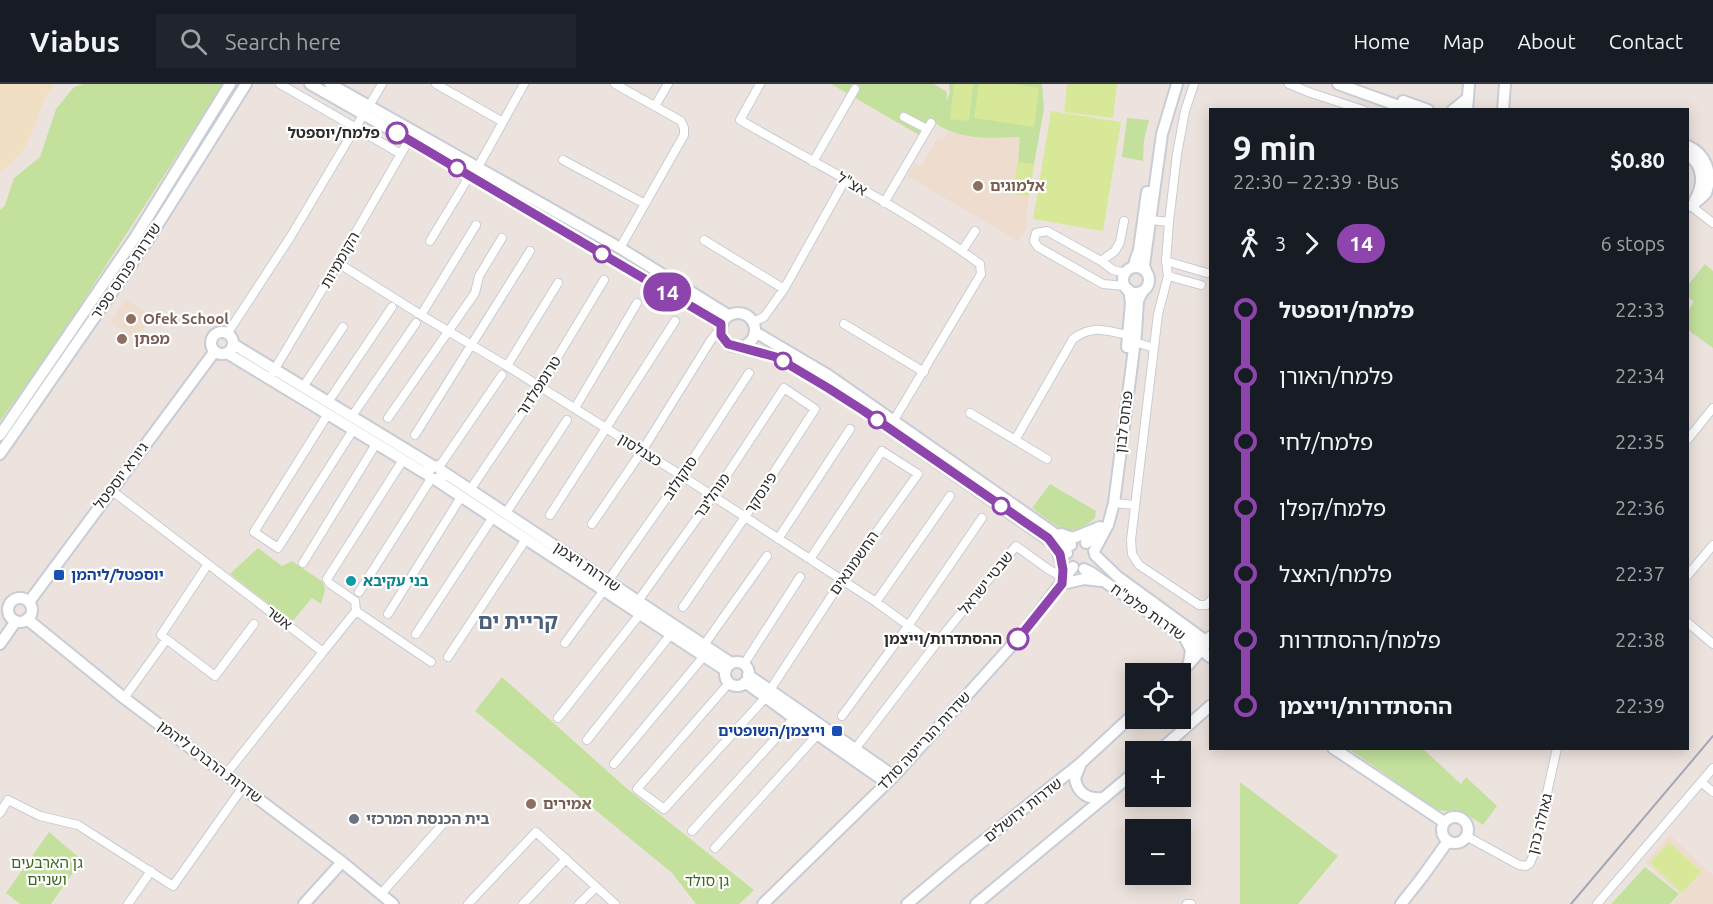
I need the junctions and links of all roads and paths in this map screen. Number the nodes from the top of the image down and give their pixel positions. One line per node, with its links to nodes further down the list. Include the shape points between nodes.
1 (230, 84): 105 (street, שדרות פנחס ספיר, via 136,236)
2 (246, 84): 111 (street, שדרות פנחס ספיר, via 146,243)
3 (280, 84): 32 (street)
4 (310, 84): 29 (street)
5 (330, 84): 29 (street)
6 (382, 84): 29 (street)
7 (436, 84): 31 (street)
8 (524, 84): 31 (street)
9 (615, 84): 23 (street)
10 (668, 84): 23 (street)
11 (760, 84): 38 (street, אצ"ל, via 740,120)
12 (1171, 84): 59 (street, via 1154,140 1139,250)
13 (1177, 84): 44 (street, via 1162,134)
14 (1194, 84): 46 (street, via 1185,111)
15 (1289, 84): 24 (street)
16 (1338, 84): 21 (street)
17 (1358, 84): 27 (street)
18 (1469, 84): 22 (street)
19 (1505, 84): 28 (street)
20 (855, 89): 38 (street)
21 (1375, 97): 25 (street); 26 (street)
22 (1467, 104)
23 (656, 106): 42 (street, via 681,121 684,135)
24 (1356, 108)
25 (1369, 108)
26 (1402, 108)
27 (1423, 108)
28 (1504, 108)
29 (366, 110): 32 (street); 33 (street); 39 (street)
30 (904, 117): 41 (street, via 929,126)
31 (503, 122): 39 (street)
32 (356, 127): 35 (street); 80 (street)
33 (409, 140): 35 (street, הקוממיות); 39 (street)
34 (1689, 146): 43 (street, via 1702,153 1712,171 1710,186)
35 (401, 154): 58 (street, הקוממיות)
36 (1689, 156): 43 (street, via 1701,172 1700,190)
37 (563, 160): 42 (street)
38 (813, 162): 40 (street, אצ"ל)
39 (474, 171): 52 (street); 53 (street); 74 (street)
40 (845, 180): 41 (street, אצ"ל); 67 (street)
41 (884, 202): 55 (street, אצ"ל)
42 (645, 204): 53 (street)
43 (1689, 208): 47 (street)
44 (1151, 220): 46 (street); 60 (street)
45 (1124, 221): 56 (street, via 1115,251)
46 (1169, 222): 57 (street)
47 (1713, 223)
48 (476, 225): 71 (street)
49 (975, 231): 55 (street)
50 (502, 238): 78 (street, via 479,276 475,292)
51 (704, 240): 67 (street)
52 (430, 241)
53 (620, 249): 74 (street)
54 (530, 251): 81 (street)
55 (962, 251): 86 (street, אצ"ל, via 980,264 981,274)
56 (1101, 261): 59 (street, via 1113,270); 66 (street, via 1047,231 1036,233 1034,241 1038,247 1102,284)
57 (1166, 261): 61 (street); 62 (street)
58 (338, 263): 71 (street, כצנלסון); 88 (street, הקוממיות)
59 (1130, 270): 60 (street); 66 (street, via 1124,279)
60 (1146, 272): 68 (street, via 1149,282)
61 (1206, 273)
62 (1168, 276): 65 (street); 83 (street)
63 (604, 280): 91 (street, טרומפלדור)
64 (558, 283): 85 (street)
65 (1201, 285)
66 (1127, 288): 68 (street, via 1136,293); 79 (street, פנחס לבון)
67 (784, 289): 77 (street)
68 (1143, 291): 79 (street, פנחס לבון)
69 (637, 303): 94 (street)
70 (392, 307): 93 (street)
71 (421, 315): 78 (street, כצנלסון)
72 (675, 321): 102 (street)
73 (416, 323): 98 (street)
74 (723, 323): 77 (street, via 734,313 745,314); 82 (street, via 721,335 728,344); 110 (street)
75 (844, 324): 86 (street)
76 (342, 327): 90 (street)
77 (754, 327): 82 (street, via 749,343); 101 (street)
78 (448, 330): 81 (street, כצנלסון); 99 (street)
79 (1131, 338): 83 (street); 108 (street, via 1096,329 1073,339); 120 (street, פנחס לבון); 129 (street, פנחס לבון)
80 (229, 343): 84 (street, via 220,354); 84 (street, via 220,332 214,335 211,342); 88 (street, שדרות ויצמן)
81 (472, 345): 85 (street, כצנלסון); 106 (street)
82 (738, 347): 131 (street, via 776,357 828,388)
83 (1154, 348): 121 (street)
84 (215, 351): 116 (street, גיורא יוספטל)
85 (507, 366): 91 (street, כצנלסון)
86 (924, 372): 101 (street, אצ"ל)
87 (749, 373): 115 (street, סוקולוב)
88 (272, 374): 90 (street, שדרות ויצמן); 97 (street, שדרות ויצמן)
89 (502, 375): 114 (street)
90 (303, 387): 93 (street, שדרות ויצמן)
91 (540, 387): 94 (street, כצנלסון); 117 (street, טרומפלדור)
92 (784, 388): 118 (street, מוהליבר); 124 (street, פינסקר, via 815,409)
93 (328, 402): 98 (street, שדרות ויצמן)
94 (575, 408): 102 (street, כצנלסון)
95 (1713, 408): 107 (street)
96 (970, 413): 108 (street)
97 (328, 414): 104 (street, שדרות ויצמן); 104 (street, via 254,532 278,548)
98 (352, 416): 114 (street, שדרות ויצמן)
99 (388, 418)
100 (567, 420): 122 (street)
101 (894, 420): 127 (street)
102 (606, 428): 110 (street, כצנלסון); 123 (street)
103 (850, 429): 130 (street)
104 (353, 430): 109 (street, שדרות ויצמן)
105 (0, 435)
106 (415, 435)
107 (1689, 438)
108 (1015, 440): 112 (street)
109 (376, 444): 113 (street, שדרות ויצמן); 141 (street)
110 (642, 452): 115 (street, כצנלסון); 128 (street)
111 (0, 454)
112 (1047, 459)
113 (403, 460): 114 (street, שדרות ויצמן); 156 (street, via 328,581 355,601)
114 (435, 473): 117 (street, שדרות ויצמן); 150 (street)
115 (682, 476): 118 (street, כצנלסון); 149 (street, סוקולוב)
116 (111, 490): 140 (street, אשר); 152 (street, גיורא יוספטל)
117 (466, 493): 122 (street, שדרות ויצמן); 125 (street, שדרות ויצמן); 157 (street, טרומפלדור)
118 (713, 496): 124 (street, כצנלסון); 151 (street, מוהליבר)
119 (950, 496): 153 (street)
120 (1114, 503): 121 (street); 129 (street, פנחס לבון, via 1108,525)
121 (1134, 505): 154 (street, via 1132,554 1139,565 1199,605)
122 (506, 513): 149 (street, שדרות ויצמן)
123 (550, 515)
124 (745, 517): 130 (street, כצנלסון); 155 (street, פינסקר)
125 (493, 518): 132 (street, שדרות ויצמן); 163 (street)
126 (982, 518): 162 (street)
127 (1039, 521): 129 (street, via 1073,537); 134 (street)
128 (592, 524)
129 (1102, 531): 135 (street, פנחס לבון); 145 (street, via 1106,559)
130 (778, 538): 138 (street, כצנלסון)
131 (1048, 538): 134 (street); 147 (street, via 1060,554)
132 (526, 539): 149 (street, שדרות ויצמן); 174 (street)
133 (1713, 545): 136 (street)
134 (1069, 549): 135 (street, via 1076,542); 142 (street, via 1068,561)
135 (1092, 549): 142 (street, via 1090,565); 145 (street, שדרות פלמ"ח)
136 (1705, 555): 139 (street); 143 (street)
137 (767, 556): 172 (street)
138 (810, 559): 146 (street, כצנלסון); 146 (street, החשמונאים, via 882,451 918,474)
139 (1713, 561)
140 (208, 564): 166 (street, via 161,636); 173 (street, אשר)
141 (303, 564)
142 (1079, 568): 147 (street, שדרות הנרייטה סולד); 148 (street, שדרות פלמ"ח)
143 (1689, 574)
144 (800, 577): 178 (street)
145 (1118, 577): 168 (street, שדרות פלמ"ח)
146 (842, 580): 153 (street, כצנלסון); 182 (street, החשמונאים)
147 (1062, 580): 148 (street); 171 (street, שבטי ישראל, via 1016,546); 199 (street, שדרות הנרייטה סולד, via 1023,633)
148 (1105, 582): 165 (street, שדרות פלמ"ח)
149 (606, 586): 151 (street, שדרות ויצמן); 158 (street, שדרות ויצמן); 167 (street, סוקולוב)
150 (359, 592)
151 (638, 601): 172 (street, שדרות ויצמן)
152 (28, 602): 159 (street, via 30,616); 159 (street, via 18,598 8,609 13,619)
153 (876, 602): 162 (street, כצנלסון)
154 (1209, 602)
155 (683, 607)
156 (356, 611): 173 (street); 175 (street)
157 (388, 614)
158 (640, 614): 164 (street, שדרות ויצמן); 186 (street)
159 (22, 620): 169 (street); 183 (street, שדרות הרברט ליהמן)
160 (254, 624): 166 (street, via 215,676)
161 (1689, 624): 170 (street)
162 (908, 626): 171 (street, כצנלסון); 185 (street)
163 (416, 634)
164 (670, 634): 172 (street, שדרות ויצמן); 190 (street)
165 (1185, 638): 168 (street, שדרות פלמ"ח); 176 (street, via 1191,650)
166 (166, 640): 183 (street)
167 (566, 643)
168 (1207, 643): 177 (street)
169 (0, 644)
170 (1713, 644)
171 (935, 645): 192 (street, שבטי ישראל)
172 (704, 651): 179 (street, שדרות ויצמן); 196 (street)
173 (323, 652): 198 (street)
174 (448, 657)
175 (431, 662)
176 (1186, 663)
177 (1190, 663)
178 (744, 664): 179 (street, via 738,662); 180 (street)
179 (728, 667): 181 (street, via 725,677)
180 (747, 678): 181 (street, via 735,685); 182 (street)
181 (729, 682): 182 (street, החשמונאים, via 637,789 664,809)
182 (768, 694): 187 (street); 192 (street)
183 (124, 698): 198 (street, שדרות הרברט ליהמן)
184 (1209, 707): 191 (street)
185 (842, 716)
186 (558, 718)
187 (794, 718): 189 (street); 208 (street)
188 (1125, 722): 195 (street, שדרות ירושלים)
189 (818, 734): 199 (street); 211 (street)
190 (587, 740)
191 (1170, 741)
192 (855, 749): 199 (street)
193 (1336, 750): 206 (street)
194 (1557, 750): 209 (street, גאולה כהן, via 1530,863 1519,865)
195 (1082, 763): 204 (street, via 1075,778 1079,790 1083,795); 225 (street, שדרות ירושלים)
196 (614, 764)
197 (1713, 768): 201 (street)
198 (226, 774): 202 (street, שדרות הרברט ליהמן)
199 (890, 779): 224 (street, שדרות הנרייטה סולד)
200 (1125, 780): 204 (street)
201 (1701, 782): 203 (street); 228 (street)
202 (243, 788): 213 (street, שדרות הרברט ליהמן); 214 (street, via 173,886)
203 (1713, 792)
204 (1104, 798): 226 (street)
205 (0, 813): 214 (street, via 8,800 40,816 78,825)
206 (1444, 822): 209 (street, via 1451,817 1459,818 1466,823); 210 (street, via 1442,834)
207 (442, 825): 216 (street)
208 (692, 831)
209 (1466, 836): 210 (street, via 1460,842)
210 (1448, 840): 227 (street)
211 (714, 848)
212 (566, 860): 215 (street); 220 (street, via 536,832); 221 (street)
213 (342, 862): 216 (street, שדרות הרברט ליהמן); 218 (street)
214 (151, 871): 217 (street)
215 (596, 887): 222 (street); 223 (street)
216 (381, 894): 219 (street, שדרות הרברט ליהמן)
217 (128, 904)
218 (304, 904)
219 (393, 904)
220 (468, 904)
221 (523, 904)
222 (579, 904)
223 (615, 904)
224 (763, 904)
225 (907, 904)
226 (976, 904)
227 (1401, 904)
228 (1597, 904)

